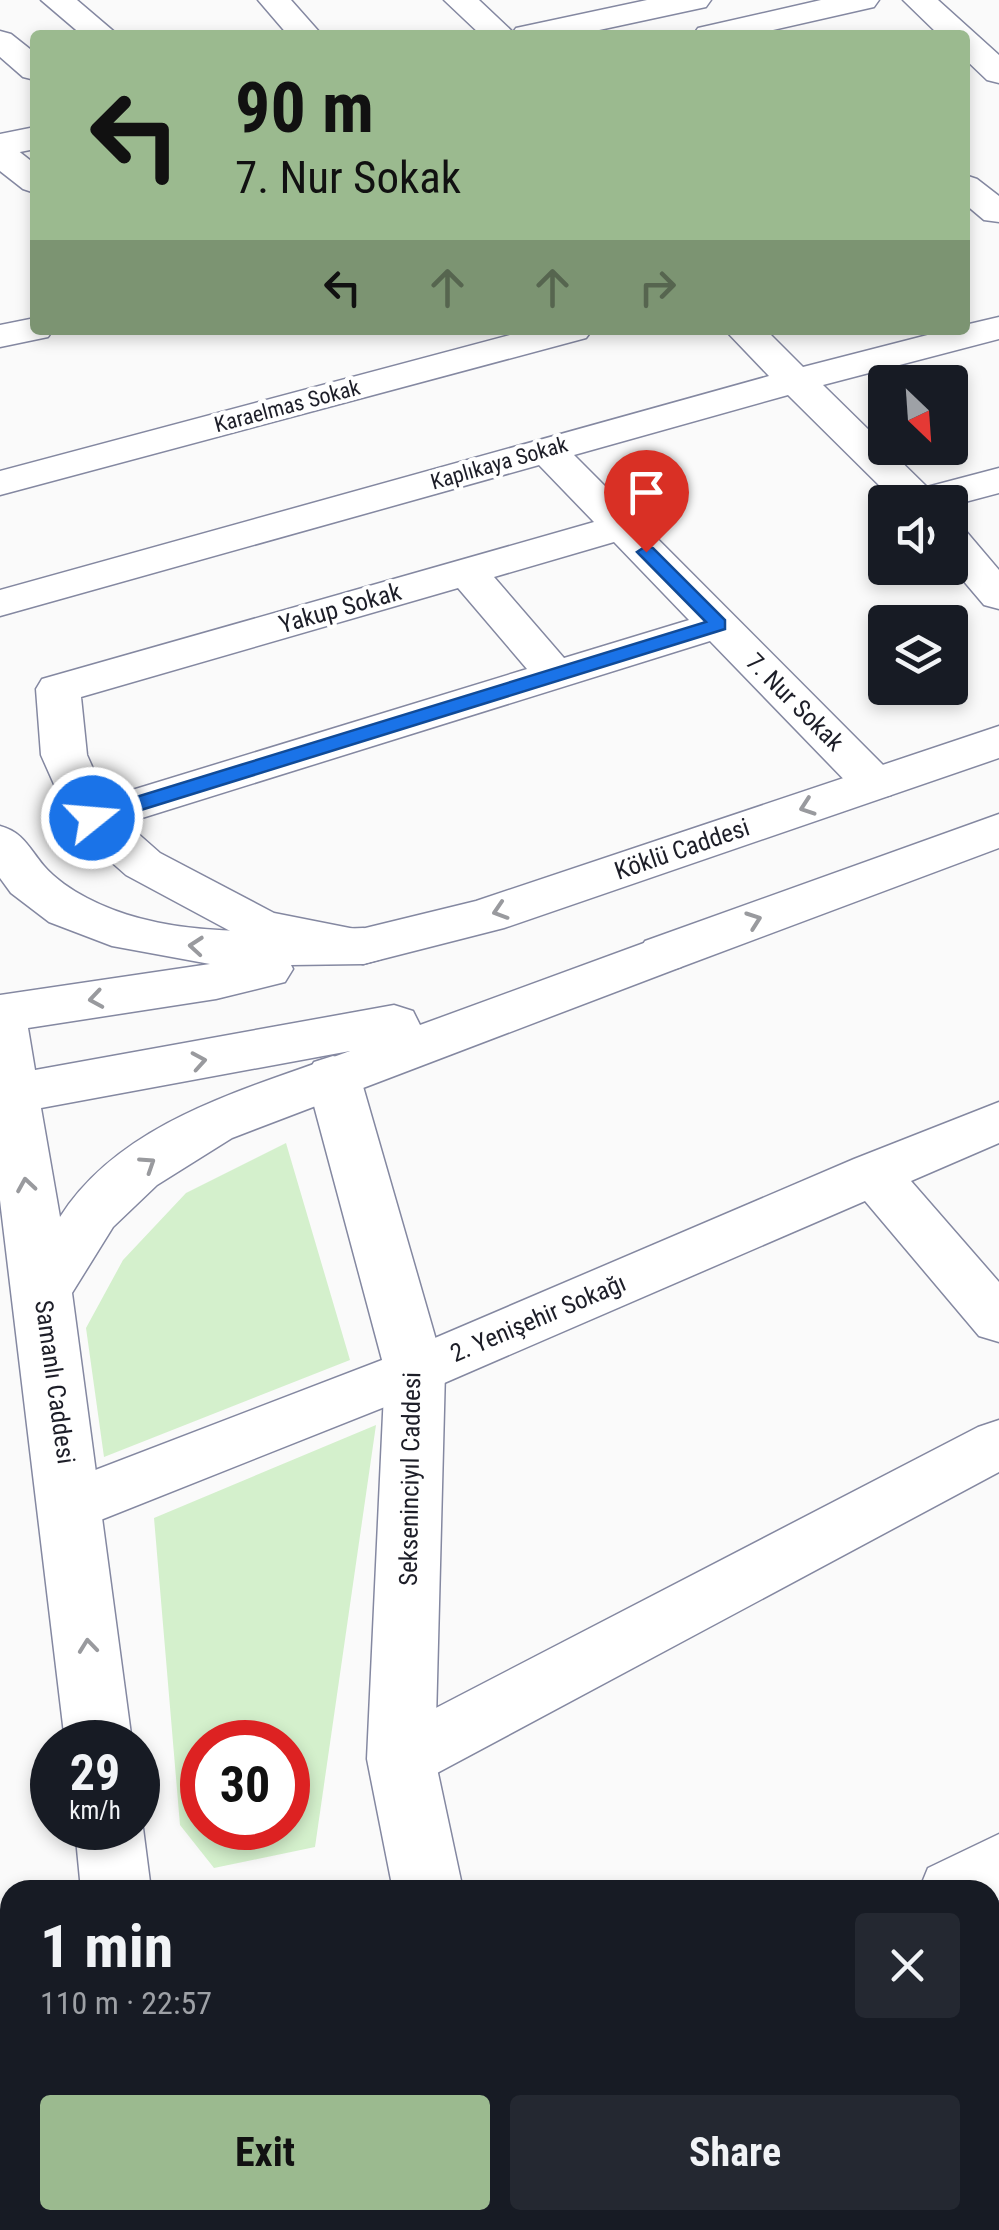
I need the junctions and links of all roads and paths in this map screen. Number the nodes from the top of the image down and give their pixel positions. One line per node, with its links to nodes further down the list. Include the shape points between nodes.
1 (274, 0): 10 (street)
2 (460, 0): 11 (street)
3 (694, 0): 7 (main road)
4 (863, 0): 8 (street)
5 (919, 0): 14 (street)
6 (63, 1): 9 (street)
7 (637, 5): 12 (main road)
8 (786, 17): 13 (street)
9 (96, 30)
10 (301, 30)
11 (494, 30)
12 (546, 30)
13 (730, 30)
14 (952, 30)
15 (0, 41): 17 (street)
16 (970, 47): 18 (street)
17 (30, 66)
18 (999, 73)
19 (30, 80): 20 (street)
20 (0, 89)
21 (30, 139): 22 (main road)
22 (0, 145)
23 (0, 152): 24 (street)
24 (30, 178)
25 (970, 193): 26 (street)
26 (987, 215)
27 (999, 328): 32 (street, Kaplıkaya Sokak)
28 (30, 331): 31 (street)
29 (554, 335): 35 (street, Karaelmas Sokak)
30 (749, 335): 32 (street)
31 (0, 336)
32 (794, 381): 33 (street, Kaplıkaya Sokak); 36 (street)
33 (547, 450): 38 (street, 7. Nur Sokak); 44 (street, Kaplıkaya Sokak)
34 (999, 480): 37 (street)
35 (0, 483)
36 (901, 485)
37 (968, 489)
38 (622, 527): 42 (street, Yakup Sokak); 45 (street, 7. Nur Sokak)
39 (968, 528): 40 (street)
40 (999, 545)
41 (968, 560): 43 (street)
42 (467, 572): 46 (street); 49 (street, Yakup Sokak, via 58,689 64,755)
43 (999, 596)
44 (0, 604)
45 (718, 624): 46 (street); 48 (street, 7. Nur Sokak)
46 (555, 675): 49 (street)
47 (999, 742): 48 (main road, Köklü Caddesi)
48 (875, 784): 52 (main road, Köklü Caddesi, one-way to 52, via 486,916)
49 (92, 818): 52 (street, via 143,864 262,927)
50 (999, 830): 53 (main road, one-way to 50)
51 (0, 842): 52 (main road, one-way to 51, via 168,944 103,926 54,900 10,861)
52 (363, 946): 54 (main road, one-way to 54, via 216,980)
53 (663, 954): 56 (main road); 57 (main road, one-way to 53, via 356,1034)
54 (0, 1014)
55 (0, 1022): 57 (main road, Samanlı Caddesi)
56 (333, 1076): 60 (main road, one-way to 56, via 93,1212 137,1170 212,1124); 62 (main road, Sekseninciyıl Caddesi)
57 (6, 1096): 60 (main road, Samanlı Caddesi, one-way to 57)
58 (999, 1121): 59 (street, 2. Yenişehir Sokağı)
59 (873, 1173): 61 (street); 62 (street, 2. Yenişehir Sokağı)
60 (43, 1292): 64 (main road, Samanlı Caddesi)
61 (999, 1320)
62 (415, 1371): 64 (street, 2. Yenişehir Sokağı); 66 (main road, Sekseninciyıl Caddesi)
63 (999, 1444): 66 (street)
64 (72, 1506): 65 (main road, Samanlı Caddesi, one-way to 64)
65 (96, 1720)
66 (402, 1759): 70 (main road, Sekseninciyıl Caddesi)
67 (111, 1850): 69 (main road)
68 (999, 1865): 71 (street)
69 (115, 1880)
70 (426, 1880)
71 (971, 1880)

